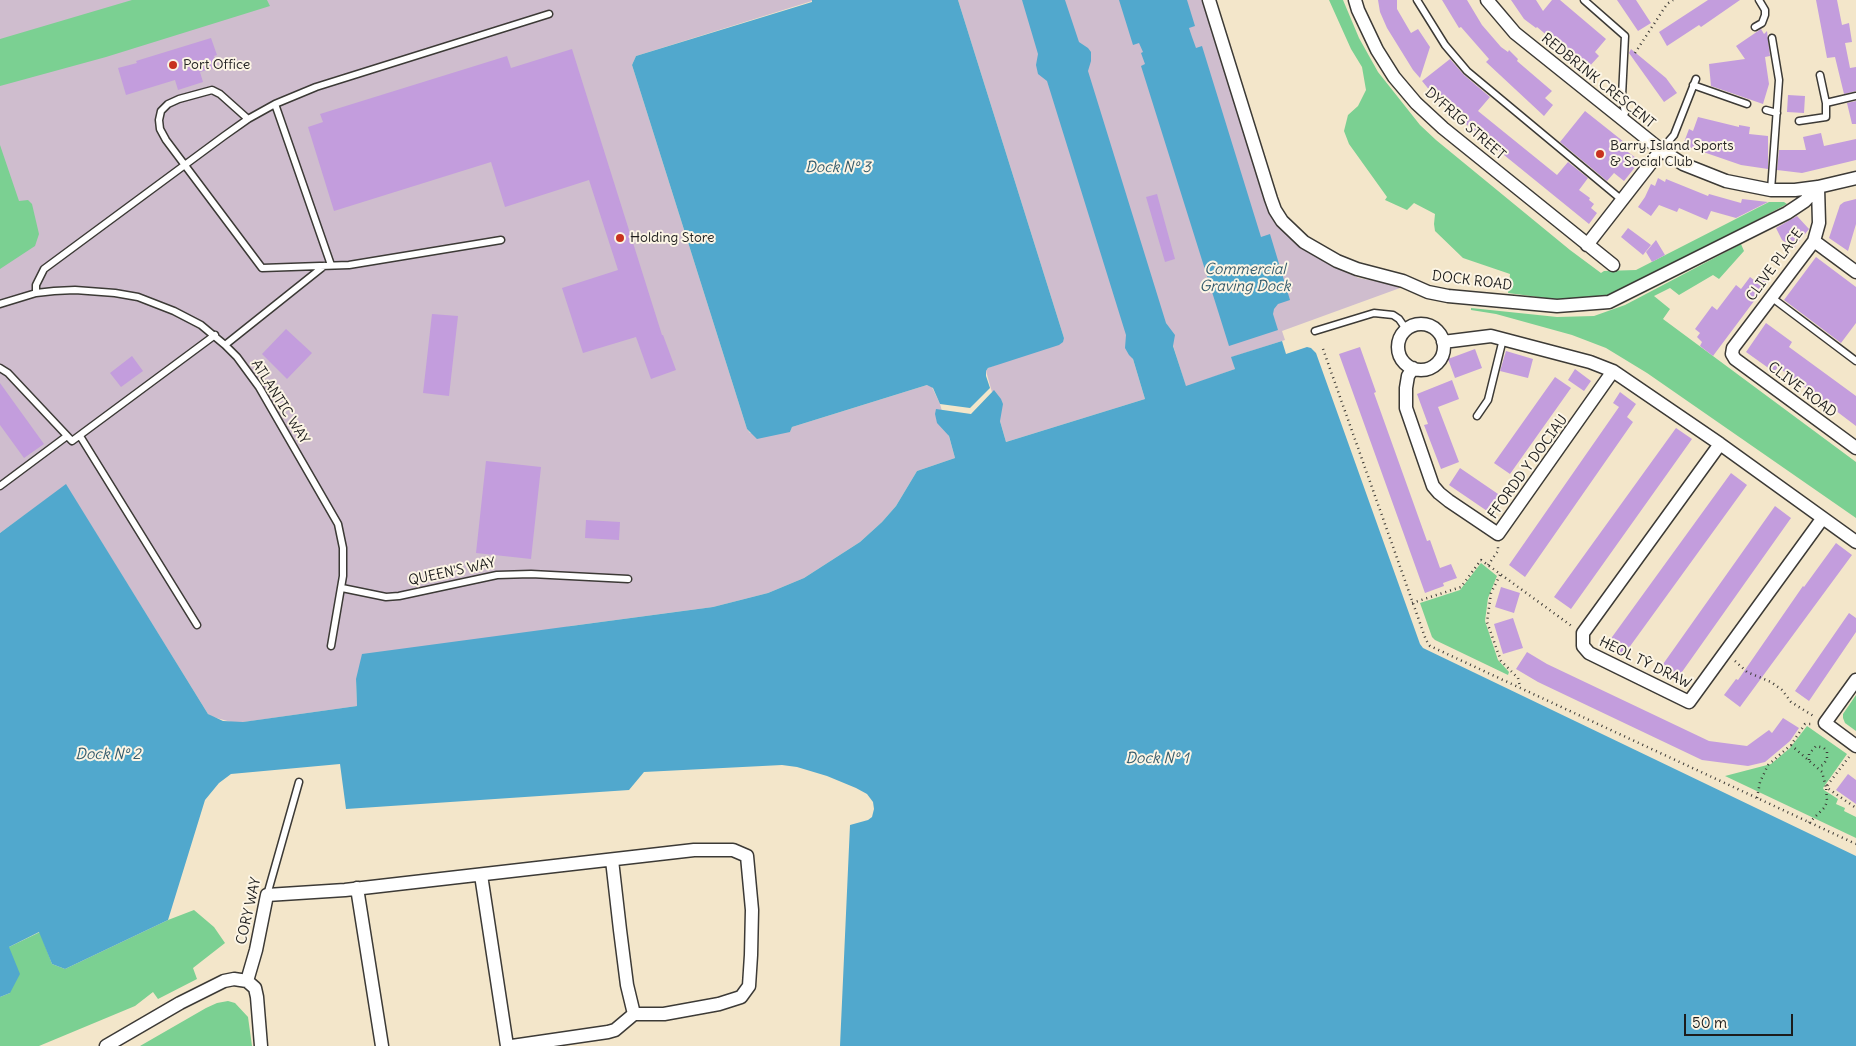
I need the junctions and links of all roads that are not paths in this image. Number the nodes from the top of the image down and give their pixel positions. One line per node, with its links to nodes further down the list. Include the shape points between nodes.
1 (1209, 0): 23 (street, DOCK ROAD, via 1271,199 1282,220 1304,242 1337,261 1428,292 1556,306 1609,302 1787,213 1806,201)
2 (1355, 0): 28 (street, DYFRIG STREET, via 1377,50 1416,103)
3 (1417, 0): 25 (lane, via 1467,71)
4 (1487, 0): 17 (street, REDBRINK CRESCENT, via 1515,32)
5 (1584, 0): 17 (lane, via 1624,36 1622,96 1625,113)
6 (1759, 0): 8 (lane, via 1765,15 1762,23)
7 (549, 14): 13 (lane, via 316,87)
8 (1755, 27)
9 (1772, 38): 16 (lane, via 1779,80)
10 (1820, 76): 12 (lane)
11 (1856, 96): 12 (lane)
12 (1826, 103): 19 (lane, via 1826,118)
13 (275, 104): 18 (lane); 30 (lane)
14 (1747, 104): 20 (lane, via 1694,82 1674,135)
15 (1766, 110): 16 (lane)
16 (1777, 113): 24 (lane)
17 (1621, 118): 20 (street, REDBRINK CRESCENT)
18 (248, 119): 21 (lane); 21 (lane, via 212,90 168,104 161,111 159,125 162,134)
19 (1799, 121)
20 (1661, 150): 24 (street, REDBRINK CRESCENT, via 1710,176); 25 (street)
21 (186, 165): 30 (lane, via 262,268); 32 (lane, via 44,270 38,278)
22 (1856, 178): 23 (street, REDBRINK CRESCENT)
23 (1818, 187): 24 (street, REDBRINK CRESCENT); 27 (street, CLIVE PLACE, via 1819,223)
24 (1771, 190)
25 (1622, 200): 28 (street)
26 (501, 240): 30 (lane)
27 (1814, 240): 31 (street); 33 (street, CLIVE PLACE)
28 (1587, 245): 29 (street, DYFRIG STREET)
29 (1613, 265)
30 (327, 266): 40 (lane)
31 (1856, 272)
32 (36, 294): 34 (lane, ATLANTIC WAY); 37 (lane, ATLANTIC WAY, via 82,290 138,297 186,317)
33 (1771, 297): 41 (street, CLIVE PLACE, via 1733,348); 42 (lane)
34 (0, 304)
35 (1406, 329): 36 (lane, via 1393,315 1374,313); 39 (street, via 1428,325 1435,329); 44 (street, via 1398,350 1401,358)
36 (1315, 331)
37 (215, 335): 40 (lane, ATLANTIC WAY); 48 (lane)
38 (1503, 339): 39 (street, via 1482,336); 45 (street, via 1590,362); 46 (lane, via 1488,400)
39 (1443, 342): 44 (street, via 1438,362 1426,369)
40 (225, 345): 55 (lane, ATLANTIC WAY, via 259,387 338,524 343,548)
41 (1732, 354): 50 (street, CLIVE ROAD)
42 (1856, 361)
43 (0, 368): 47 (lane)
44 (1413, 368): 45 (street, FFORDD Y DOCIAU, via 1408,376 1406,408 1433,486 1438,493 1498,534)
45 (1613, 372): 49 (street)
46 (1477, 416)
47 (67, 436): 48 (lane, via 72,441); 51 (lane)
48 (80, 436): 56 (lane)
49 (1720, 444): 52 (street); 52 (street, HEOL TŶ DRAW, via 1583,633 1583,646 1588,654 1689,702)
50 (1856, 448)
51 (0, 486)
52 (1822, 519): 53 (street)
53 (1856, 542)
54 (628, 579): 55 (lane, QUEEN'S WAY, via 497,575 386,597)
55 (342, 588): 57 (lane, ATLANTIC WAY)
56 (197, 625)
57 (331, 646)
58 (1856, 680): 59 (street, via 1825,723)
59 (1853, 750)
60 (299, 782): 64 (lane, CORY WAY)
61 (612, 860): 62 (street); 66 (street); 66 (street, via 694,850 733,850 747,856 752,910 749,986 741,997 720,1004 664,1014)
62 (480, 875): 63 (street); 70 (street)
63 (357, 888): 64 (street); 69 (street)
64 (267, 895): 65 (street, CORY WAY)
65 (247, 981): 67 (street, via 224,981); 68 (street, via 255,988 257,997)
66 (634, 1014): 71 (street, via 615,1030)
67 (106, 1046)
68 (261, 1046)
69 (382, 1046)
70 (508, 1046)
71 (512, 1046)

